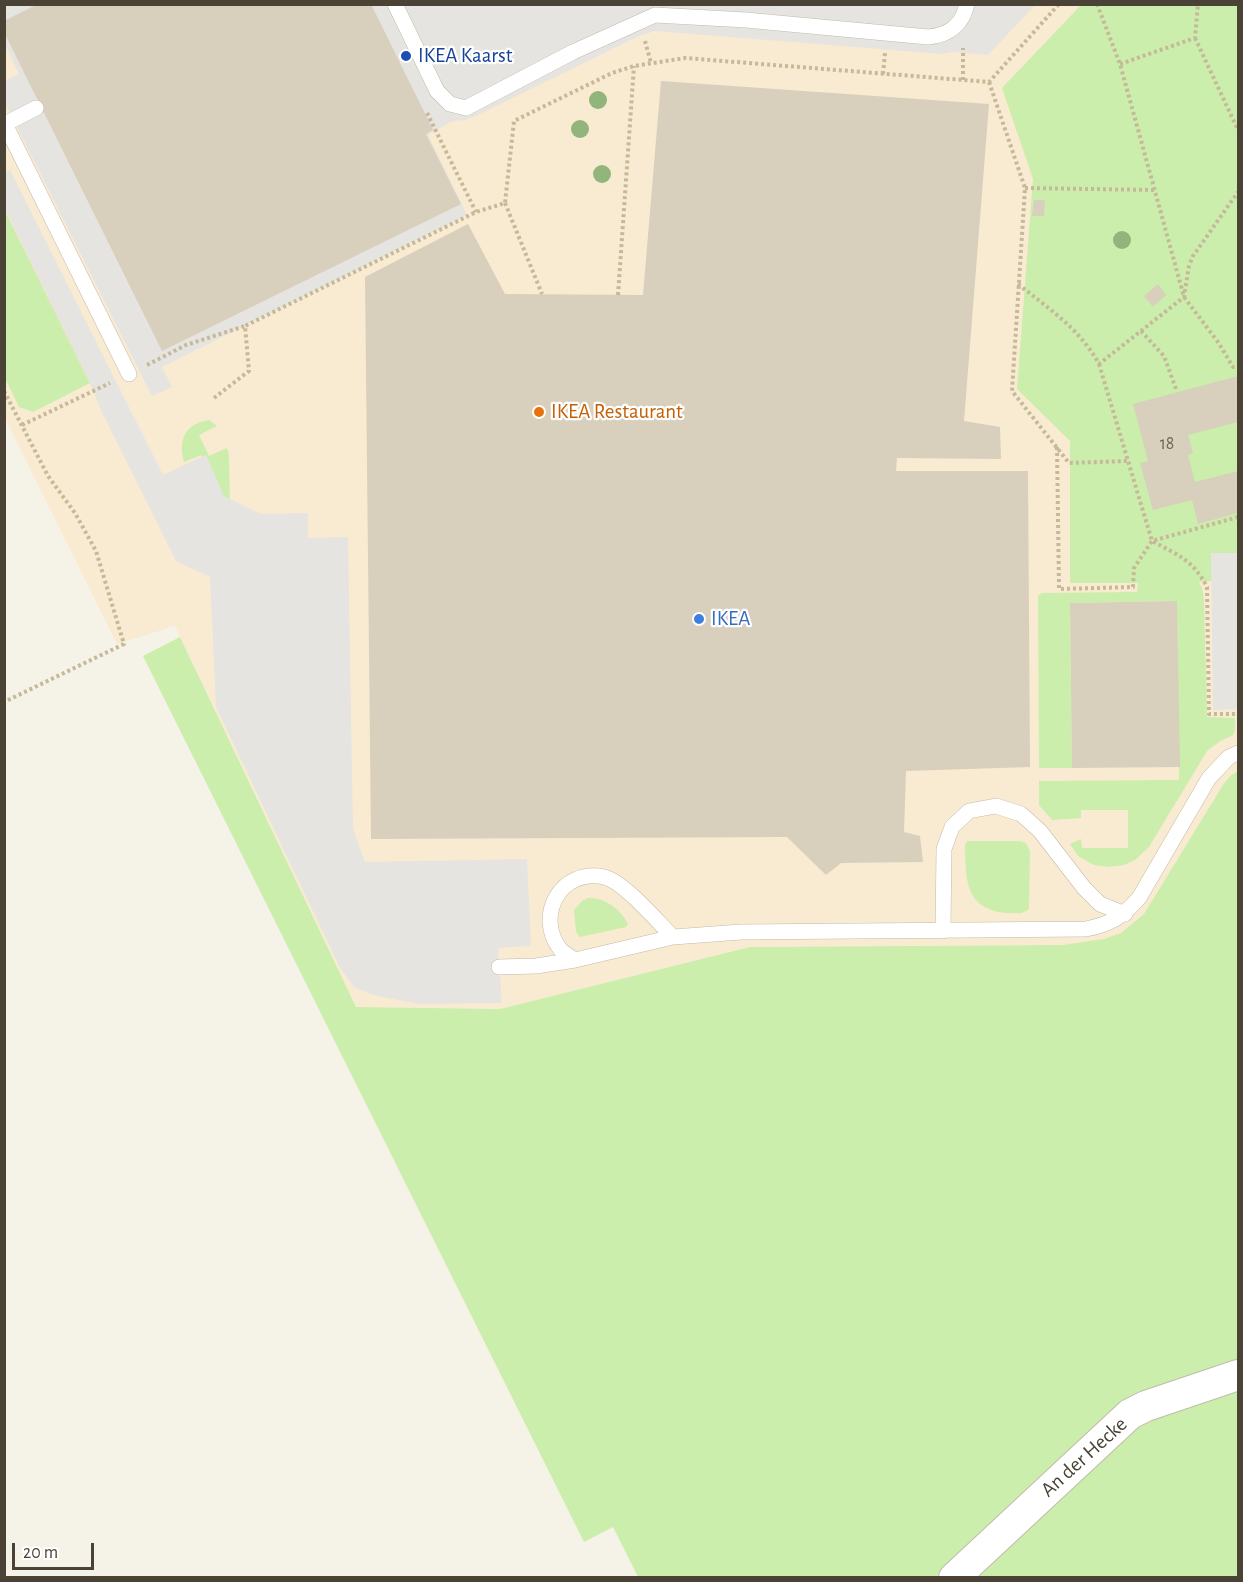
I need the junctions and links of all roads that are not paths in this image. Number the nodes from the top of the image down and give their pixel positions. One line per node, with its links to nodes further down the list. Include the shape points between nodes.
1 (395, 4): 2 (lane, via 437,91 450,104 466,108 655,15 928,37 955,28)
2 (967, 4)
3 (36, 108): 4 (lane, via 5,124)
4 (129, 374)
5 (1239, 753): 6 (lane, via 1229,757 1209,778 1139,898)
6 (1125, 914): 7 (lane, via 1106,925 1086,929); 7 (lane, via 1100,904 1040,831 1021,814 996,806 969,811 952,826 944,849)
7 (944, 931): 8 (lane, via 741,932)
8 (673, 937): 9 (lane); 9 (lane, via 622,886 605,877 589,876 572,881 558,892 551,911 560,950)
9 (575, 960): 10 (lane)
10 (499, 967)
11 (1239, 1375): 12 (street, An der Hecke, via 1130,1414)
12 (954, 1578)

